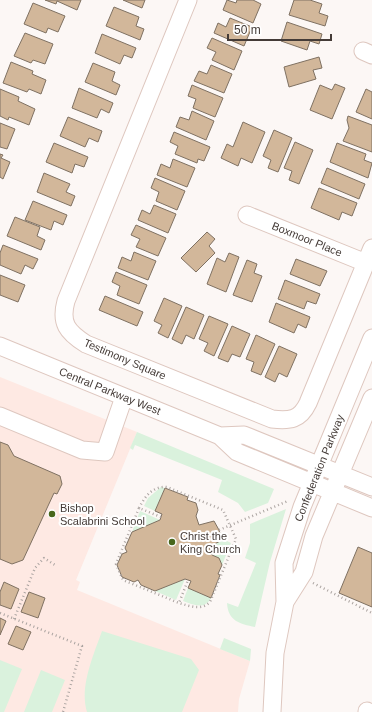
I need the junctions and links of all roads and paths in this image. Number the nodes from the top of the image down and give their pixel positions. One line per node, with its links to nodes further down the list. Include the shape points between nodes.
1 (188, 0): 3 (street, Testimony Square, via 66,301 63,312 71,335 86,344 272,419 298,417 308,403)
2 (247, 215): 3 (street, Boxmoor Place)
3 (369, 255)
4 (372, 338): 10 (street, Confederation Parkway)
5 (0, 346): 6 (street, Central Parkway West)
6 (124, 397): 8 (street, via 105,452 82,450); 9 (street, Central Parkway West)
7 (372, 398): 11 (street, Confederation Parkway)
8 (0, 416)
9 (220, 436): 10 (street, Central Parkway West, via 244,435); 12 (street, Central Parkway West, via 237,452)
10 (319, 465): 11 (street, Central Parkway West); 12 (street, Confederation Parkway)
11 (341, 474): 13 (street, Central Parkway West); 14 (street, Confederation Parkway)
12 (312, 483): 14 (street, Central Parkway West); 24 (street, Confederation Parkway, via 284,563)
13 (372, 487)
14 (333, 492): 17 (street, Central Parkway West); 24 (street, Confederation Parkway, via 314,536 304,572)
15 (288, 501): 19 (path)
16 (138, 508): 18 (path); 19 (path, via 152,490 161,486 167,487 224,510); 25 (path, via 116,564 122,580)
17 (372, 508)
18 (161, 517)
19 (230, 525): 20 (path); 25 (path, via 236,539 210,602 197,608)
20 (219, 530)
21 (55, 565): 28 (path, via 44,558 34,568)
22 (188, 580): 25 (path)
23 (313, 582): 27 (path)
24 (285, 602): 30 (street, Confederation Parkway, via 274,653)
25 (179, 603)
26 (0, 613): 28 (path)
27 (372, 613)
28 (14, 618): 29 (path, via 82,646)
29 (63, 712)
30 (272, 712)

